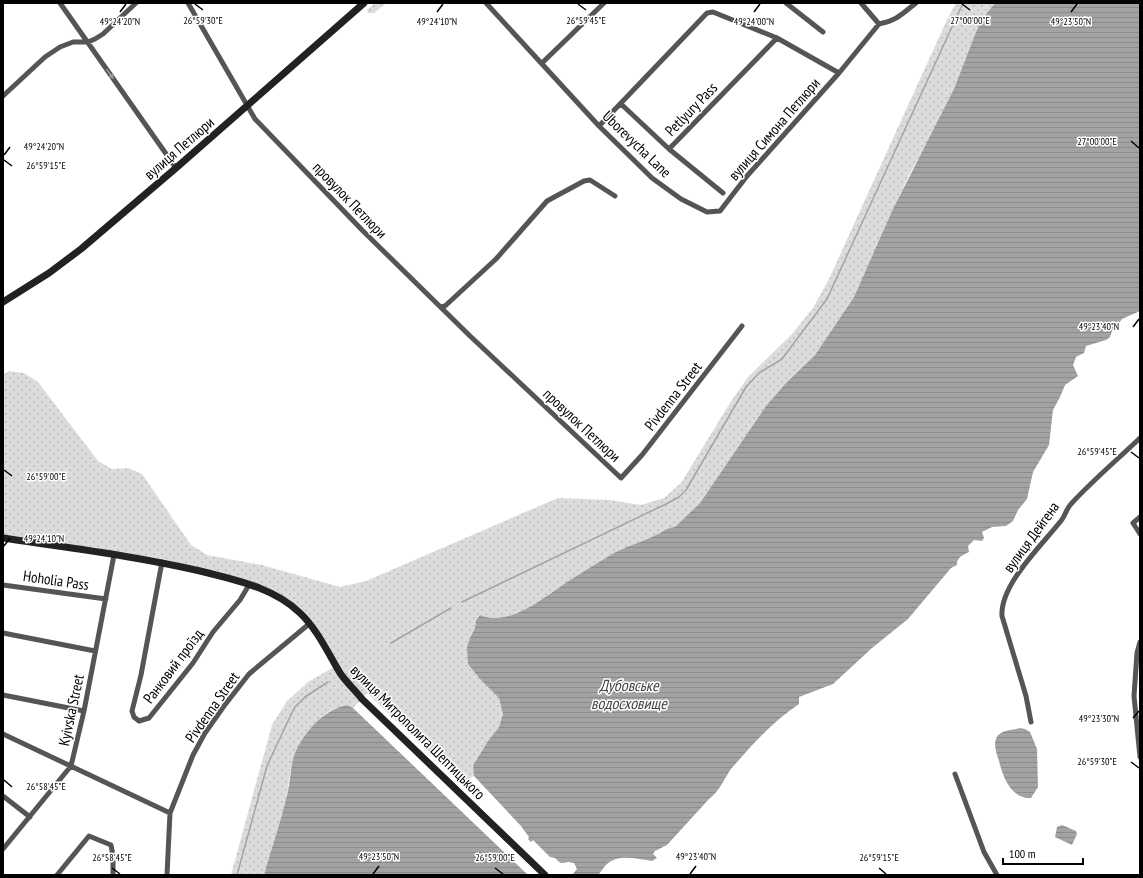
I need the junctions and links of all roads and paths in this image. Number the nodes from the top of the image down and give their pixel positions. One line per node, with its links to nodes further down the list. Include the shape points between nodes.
1 (60, 3): 13 (street)
2 (136, 3): 13 (street, via 103,34)
3 (188, 3): 18 (street, провулок Петлюри)
4 (364, 3): 18 (street, вулиця Петлюри)
5 (486, 3): 14 (street, via 533,56)
6 (604, 3): 14 (street)
7 (786, 3): 11 (street)
8 (861, 3): 10 (street)
9 (916, 3): 10 (street, via 895,20)
10 (878, 24): 15 (street, вулиця Симона Петлюри)
11 (822, 32)
12 (777, 38): 15 (street); 17 (street, via 713,12 707,13); 20 (street, Petlyury Pass)
13 (88, 42): 16 (street, via 73,42 60,47 45,57); 21 (street, one-way to 21)
14 (542, 62): 19 (street, Uborevycha Lane)
15 (839, 73): 24 (street, вулиця Симона Петлюри, via 747,176)
16 (3, 96)
17 (621, 104): 19 (street); 20 (street, Petlyury Pass)
18 (248, 105): 21 (street, вулиця Петлюри); 26 (street, провулок Петлюри, via 255,119)
19 (599, 126): 24 (street, Uborevycha Lane, via 652,178 681,199 707,212 720,211)
20 (669, 149): 22 (street)
21 (176, 168): 25 (street, вулиця Петлюри, via 81,250)
22 (723, 194)
23 (615, 196): 26 (street, via 590,180 547,201 496,259)
24 (728, 202)
25 (3, 302)
26 (441, 307): 29 (street, провулок Петлюри)
27 (742, 326): 29 (street, Pivdenna Street, via 642,456)
28 (1140, 438): 44 (street, вулиця Дейгена, via 1070,505 1062,520 1021,568 1005,596 1002,616 1026,696)
29 (621, 478)
30 (1140, 517): 31 (street, via 1133,523)
31 (1140, 534)
32 (3, 538): 33 (street, вулиця Митрополита Шептицького)
33 (114, 555): 34 (street, вулиця Митрополита Шептицького); 37 (street, Kyivska Street)
34 (162, 562): 36 (street, вулиця Митрополита Шептицького); 36 (street, Ранковий проїзд, via 132,711 139,721 149,718 193,663)
35 (3, 584): 37 (street, Hoholia Pass)
36 (249, 585): 38 (street, вулиця Митрополита Шептицького, via 272,593 287,602)
37 (106, 599): 41 (street, Kyivska Street)
38 (309, 624): 51 (street, Pivdenna Street, via 249,674 224,706 193,755); 57 (street, вулиця Митрополита Шептицького, via 341,675 362,698)
39 (3, 633): 41 (street)
40 (1140, 642): 46 (street, via 1134,696)
41 (95, 651): 43 (street, Kyivska Street)
42 (3, 695): 43 (street)
43 (84, 711): 48 (street, Kyivska Street)
44 (1031, 722)
45 (3, 734): 48 (street)
46 (1139, 743): 47 (street)
47 (1140, 757)
48 (71, 766): 51 (street); 52 (street, Kyivska Street)
49 (955, 774): 58 (street, via 984,852)
50 (3, 796): 52 (street)
51 (170, 812): 56 (street, Pivdenna Street)
52 (30, 816): 53 (street, Kyivska Street)
53 (3, 849)
54 (57, 875): 55 (street, via 89,836 111,845)
55 (113, 875)
56 (167, 875)
57 (545, 875)
58 (997, 875)

